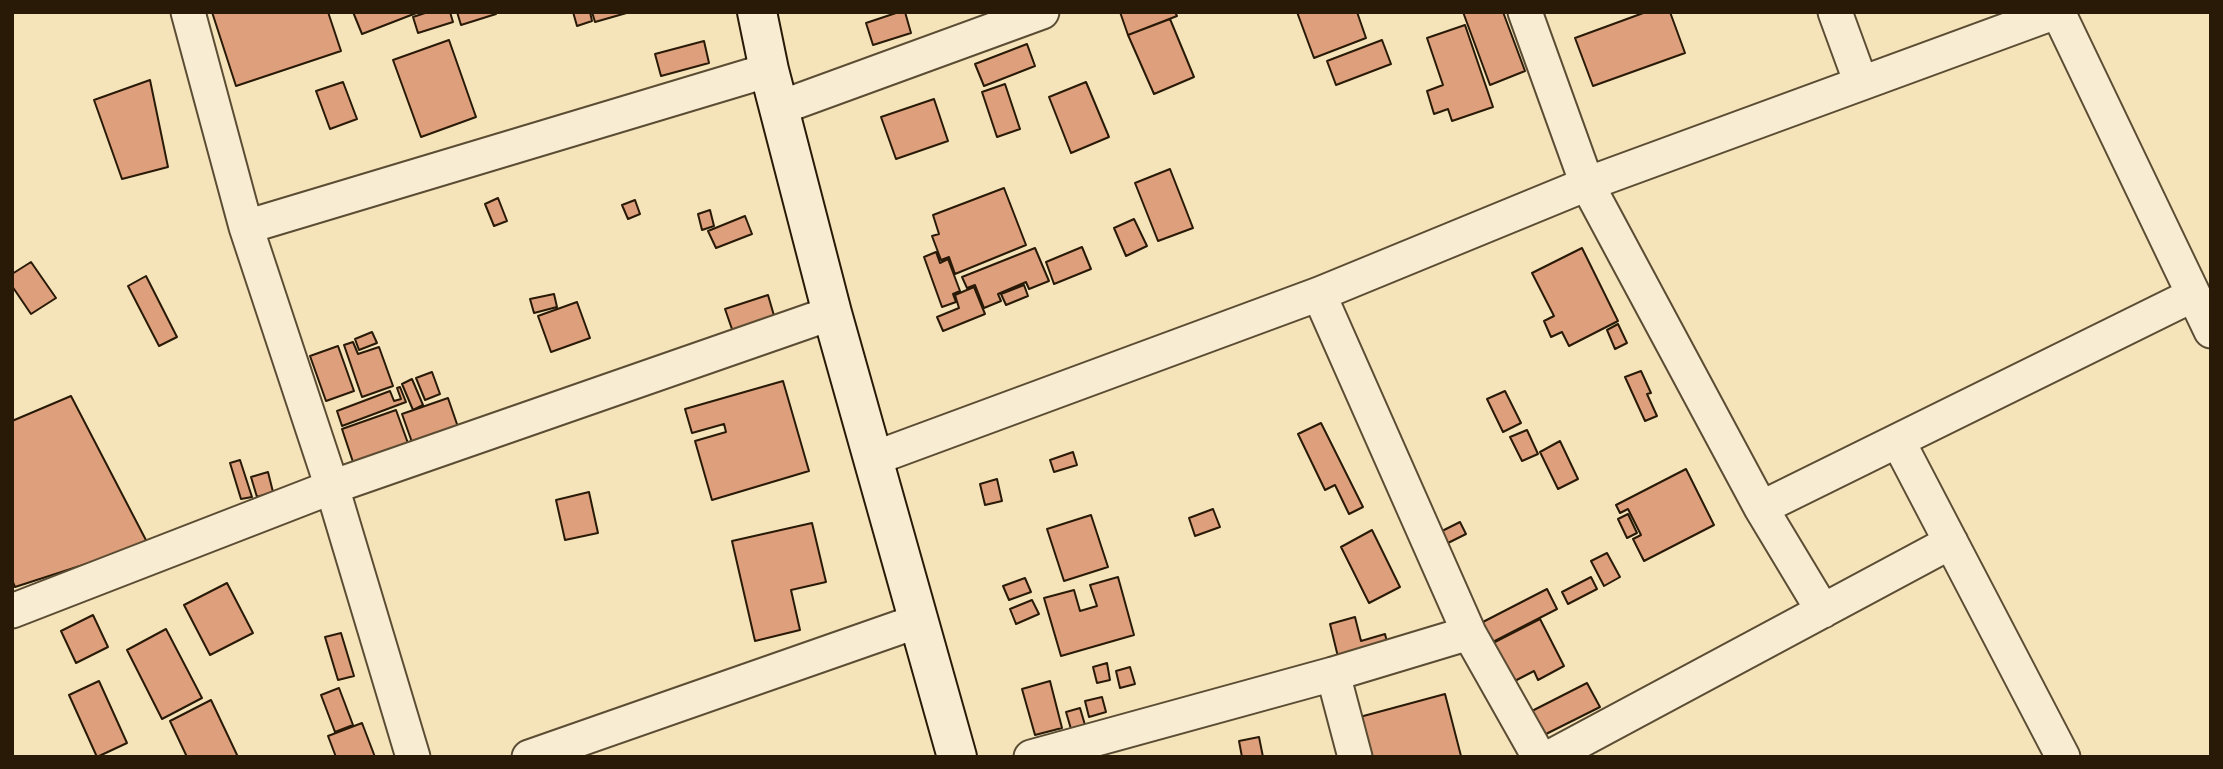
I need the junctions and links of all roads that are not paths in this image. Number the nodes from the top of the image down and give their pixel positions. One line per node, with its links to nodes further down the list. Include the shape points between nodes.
1 (188, 12): 11 (street)
2 (757, 12): 7 (street)
3 (1042, 12): 9 (street)
4 (1525, 12): 10 (street)
5 (1835, 12): 8 (street)
6 (2057, 12): 8 (street); 13 (street)
7 (769, 70): 9 (street); 11 (street)
8 (1861, 83): 10 (street)
9 (779, 108): 14 (street)
10 (1587, 184): 12 (street); 19 (street)
11 (246, 227): 18 (street)
12 (1319, 294): 17 (street); 24 (street)
13 (2193, 295): 15 (street); 16 (street)
14 (832, 313): 17 (street); 18 (street)
15 (2211, 331)
16 (1898, 440): 19 (street); 20 (street)
17 (875, 458): 23 (street)
18 (332, 487): 21 (street); 26 (street)
19 (1761, 508): 22 (street)
20 (1951, 542): 22 (street); 33 (street)
21 (12, 611)
22 (1823, 611): 32 (street)
23 (918, 621): 27 (street); 28 (street)
24 (1469, 633): 25 (street); 31 (street)
25 (1333, 674): 29 (street); 30 (street)
26 (413, 757)
27 (529, 757)
28 (957, 757)
29 (1031, 757)
30 (1355, 757)
31 (1539, 757)
32 (1550, 757)
33 (2063, 757)

